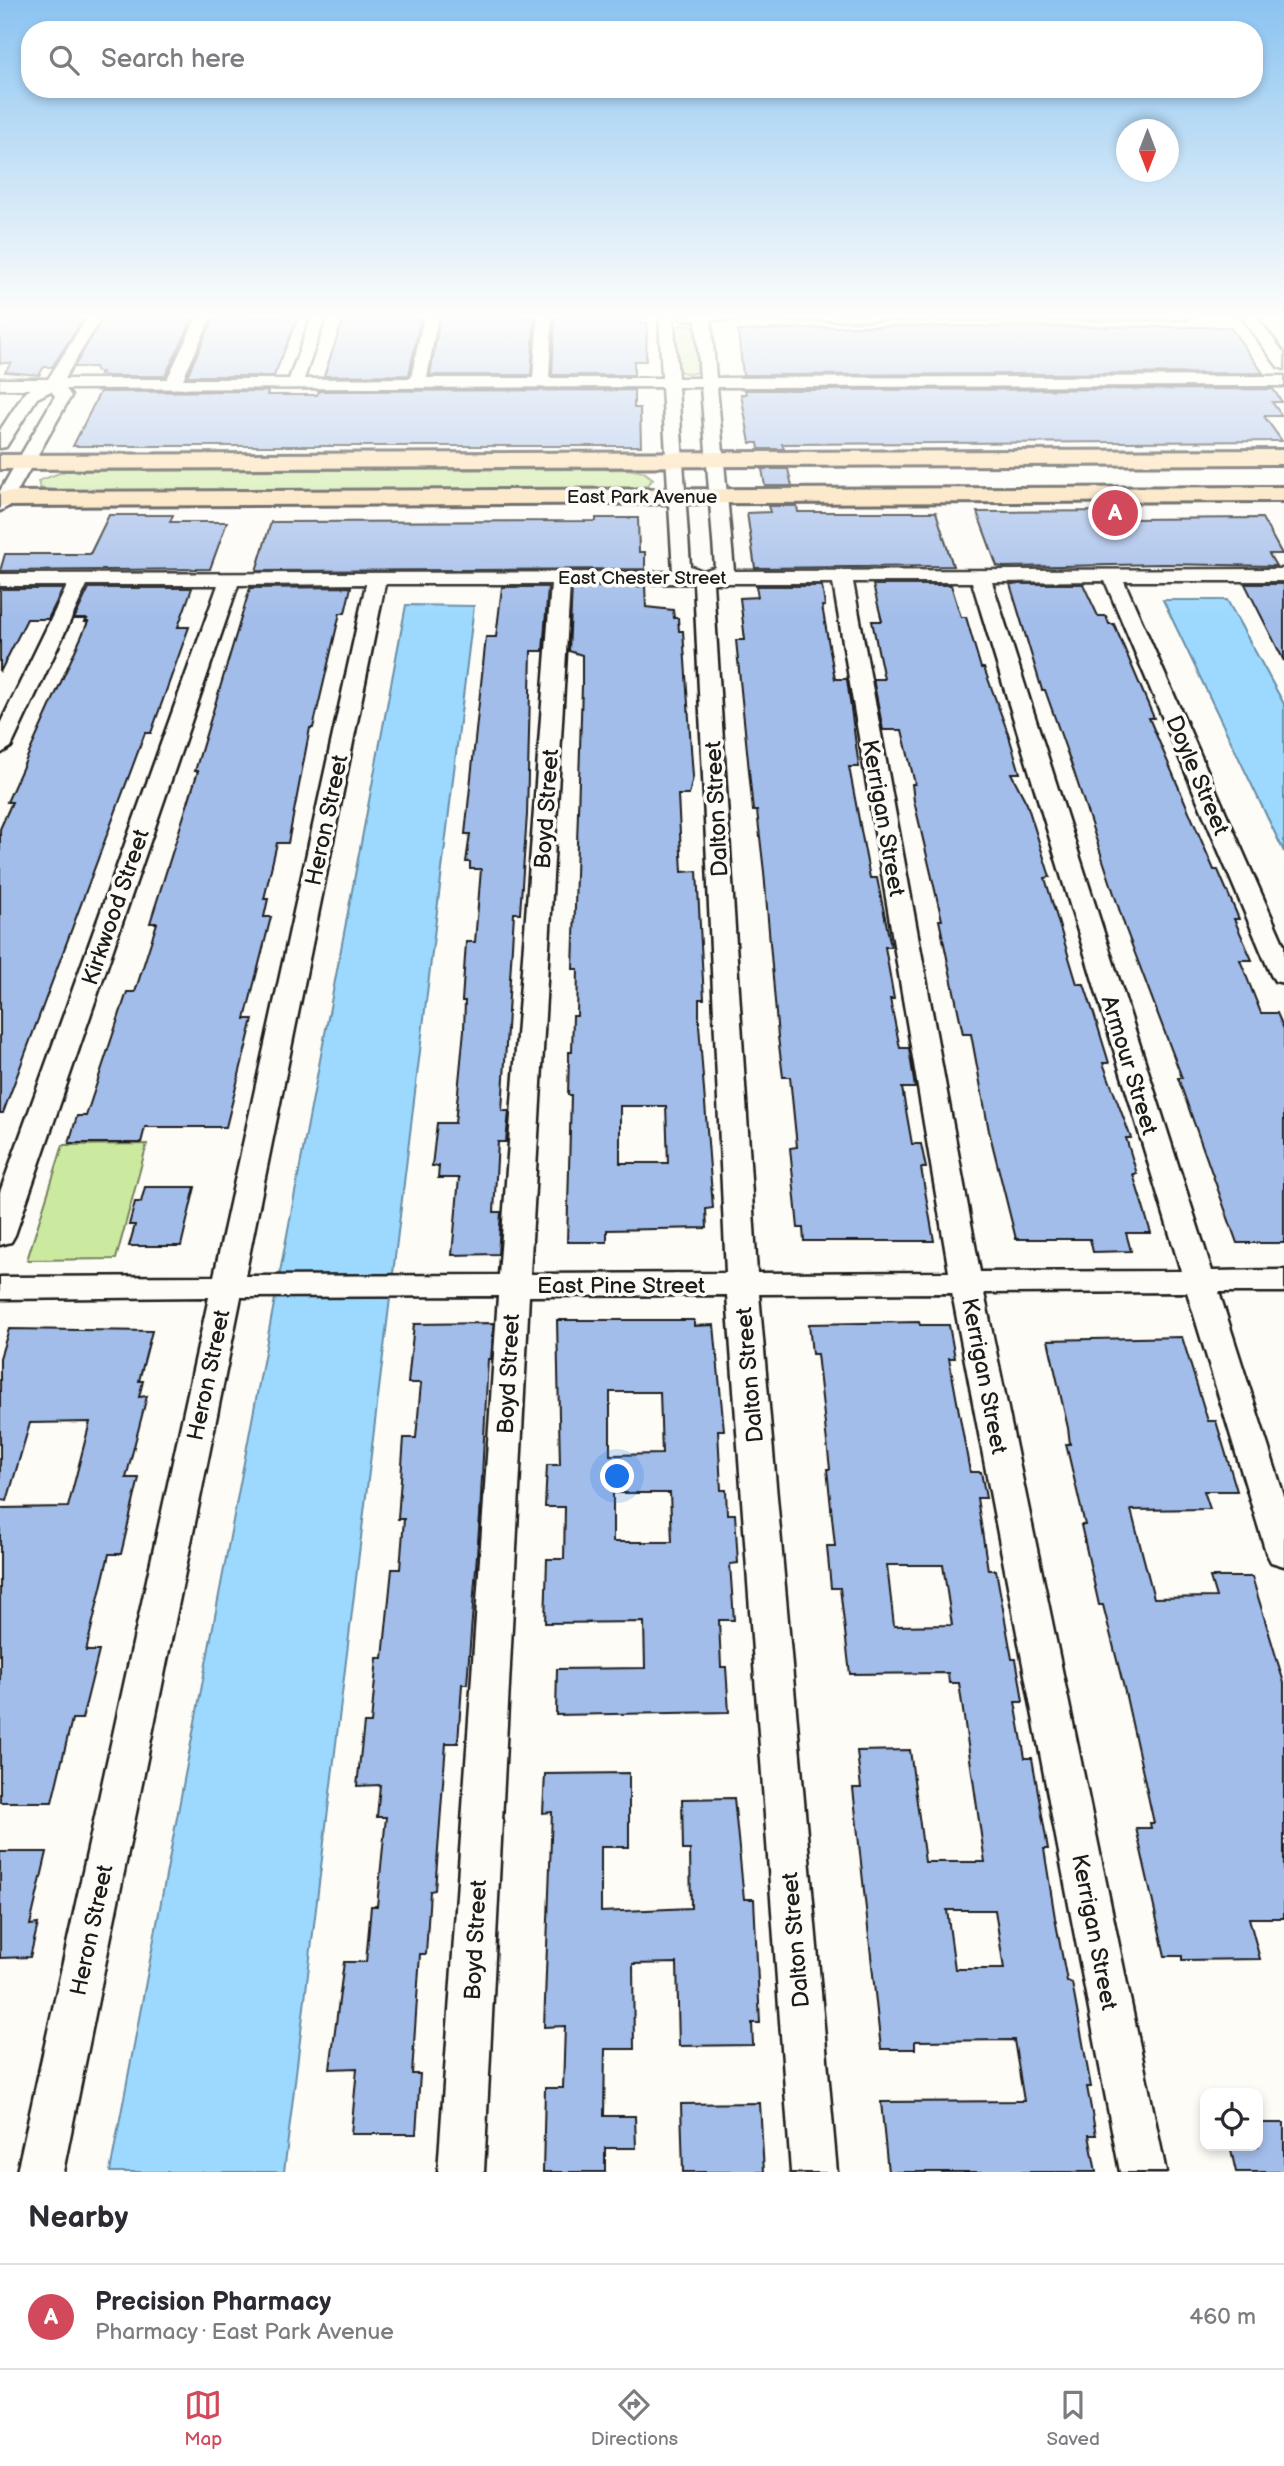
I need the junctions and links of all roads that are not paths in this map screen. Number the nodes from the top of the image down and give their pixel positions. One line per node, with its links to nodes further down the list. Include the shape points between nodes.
1 (17, 416): 5 (street)
2 (52, 416): 10 (street)
3 (671, 416): 7 (street)
4 (711, 416): 8 (street)
5 (0, 443)
6 (1284, 457): 8 (highway, East Park Avenue)
7 (674, 461): 8 (highway, East Park Avenue); 10 (highway, East Park Avenue); 12 (street)
8 (716, 461): 13 (street)
9 (0, 462): 10 (highway, East Park Avenue)
10 (26, 462): 14 (street)
11 (1284, 494): 13 (highway, East Park Avenue)
12 (676, 496): 13 (highway, East Park Avenue); 14 (highway, East Park Avenue); 20 (street, via 681,569)
13 (719, 496): 20 (street, via 724,570)
14 (2, 501)
15 (1112, 575): 16 (street, East Chester Street); 18 (street, East Chester Street); 26 (street, Doyle Street)
16 (1284, 575)
17 (842, 576): 18 (street, East Chester Street); 20 (street, East Chester Street); 30 (street, Kerrigan Street)
18 (980, 576): 29 (street, Armour Street)
19 (561, 577): 20 (street, East Chester Street); 21 (street, East Chester Street); 32 (street, Boyd Street)
20 (703, 577): 31 (street, Dalton Street)
21 (377, 578): 23 (street, East Chester Street); 33 (street, Heron Street)
22 (80, 579): 23 (street, East Chester Street); 24 (street, East Chester Street); 25 (street)
23 (230, 579): 27 (street, Kirkwood Street)
24 (0, 580)
25 (0, 747)
26 (1284, 975)
27 (0, 1235)
28 (1284, 1281): 29 (street, East Pine Street)
29 (1197, 1282): 30 (street, East Pine Street); 35 (street, Armour Street)
30 (966, 1283): 31 (street, East Pine Street); 39 (street, Kerrigan Street)
31 (742, 1284): 32 (street, East Pine Street); 38 (street, Dalton Street)
32 (514, 1285): 33 (street, East Pine Street); 37 (street, Boyd Street)
33 (241, 1287): 34 (street, East Pine Street); 36 (street, Heron Street)
34 (0, 1288)
35 (1284, 1552)
36 (40, 2172)
37 (461, 2172)
38 (814, 2172)
39 (1143, 2172)

